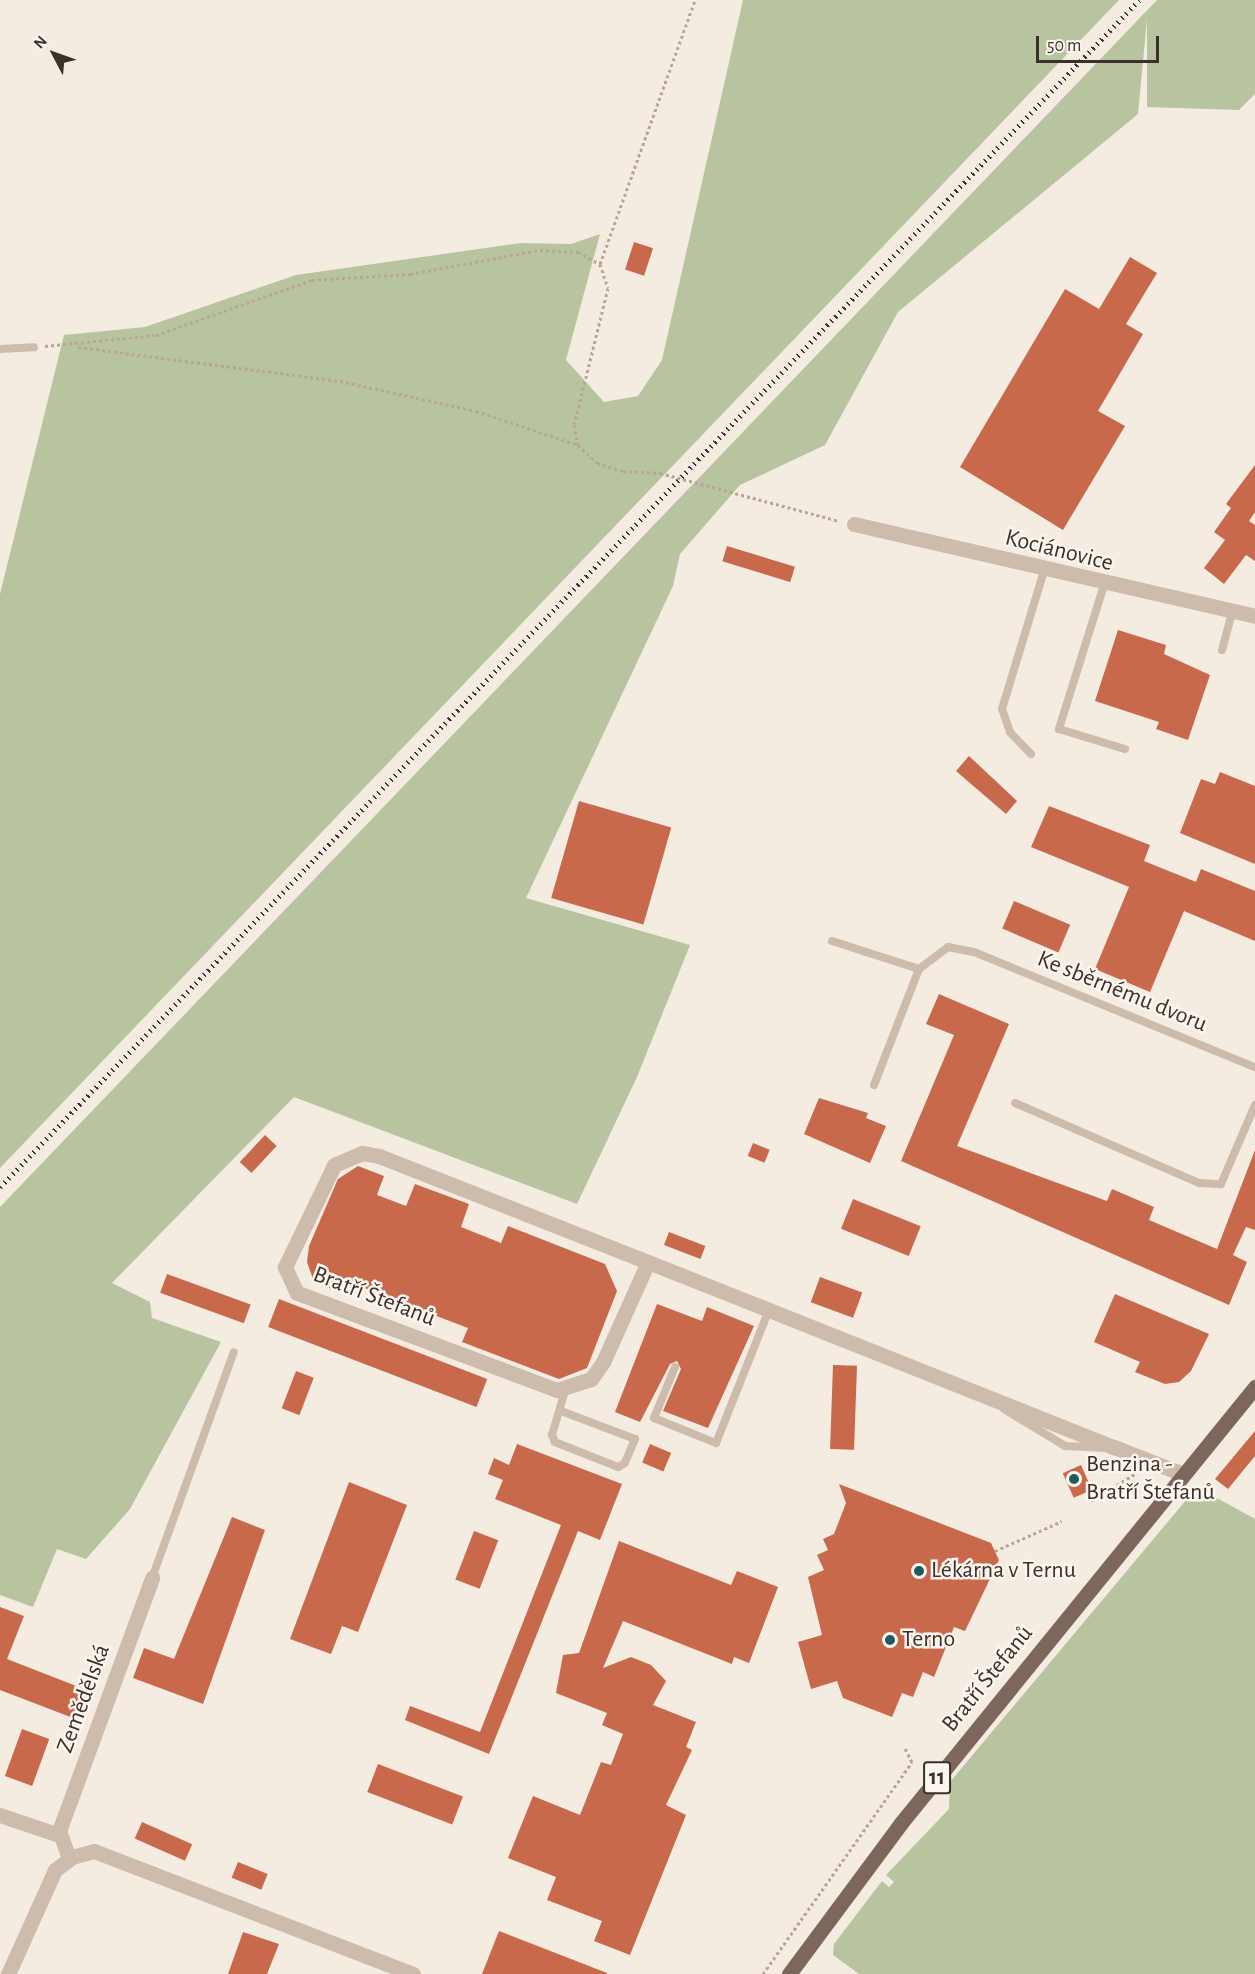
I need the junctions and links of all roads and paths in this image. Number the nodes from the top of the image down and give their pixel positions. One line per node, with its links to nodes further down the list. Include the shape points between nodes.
1 (695, 0): 2 (path)
2 (600, 264): 3 (path, via 578,252 540,250 410,274 312,280 156,335); 6 (path, via 608,288 574,425)
3 (72, 346): 4 (path); 6 (path, via 340,381 476,411)
4 (34, 347): 5 (lane)
5 (0, 349)
6 (578, 445): 7 (path, via 597,463 623,471 660,473)
7 (854, 524): 8 (street, Kociánovice)
8 (1044, 571): 9 (street, Kociánovice); 14 (lane, via 1002,709 1010,732)
9 (1104, 585): 10 (street, Kociánovice); 13 (lane, via 1059,729)
10 (1232, 612): 11 (street, Kociánovice); 12 (lane)
11 (1255, 616)
12 (1221, 650)
13 (1125, 749)
14 (1031, 754)
15 (832, 941): 16 (lane)
16 (919, 969): 17 (lane, Ke sběrnému dvoru, via 948,947 974,952); 18 (lane)
17 (1255, 1068)
18 (874, 1085)
19 (1015, 1103): 20 (lane, via 1199,1183 1221,1184)
20 (1255, 1105)
21 (648, 1262): 22 (street, Bratří Štefanů); 26 (street, via 603,1362 591,1379); 26 (street, Bratří Štefanů, via 379,1155 346,1157 326,1175 285,1267 297,1293 557,1390)
22 (769, 1310): 24 (lane, via 716,1443 654,1418); 28 (street, Bratří Štefanů)
23 (234, 1352): 33 (lane)
24 (675, 1367)
25 (1255, 1387): 29 (main road, Bratří Štefanů / 11)
26 (566, 1388): 27 (lane)
27 (561, 1411): 27 (lane, via 552,1435 555,1442 618,1467 625,1463 635,1439)
28 (1146, 1460): 29 (street, Bratří Štefanů); 30 (path, via 1137,1473)
29 (1183, 1474): 41 (main road, Bratří Štefanů / 11, via 894,1832)
30 (1091, 1501)
31 (1062, 1521): 32 (path)
32 (995, 1551)
33 (152, 1578): 36 (street, Zemědělská)
34 (904, 1746): 40 (path, via 912,1762)
35 (0, 1815): 36 (street)
36 (59, 1835): 37 (street)
37 (69, 1858): 38 (street, via 48,1881); 39 (street, via 94,1851)
38 (8, 1974)
39 (413, 1974)
40 (763, 1974)
41 (789, 1974)

